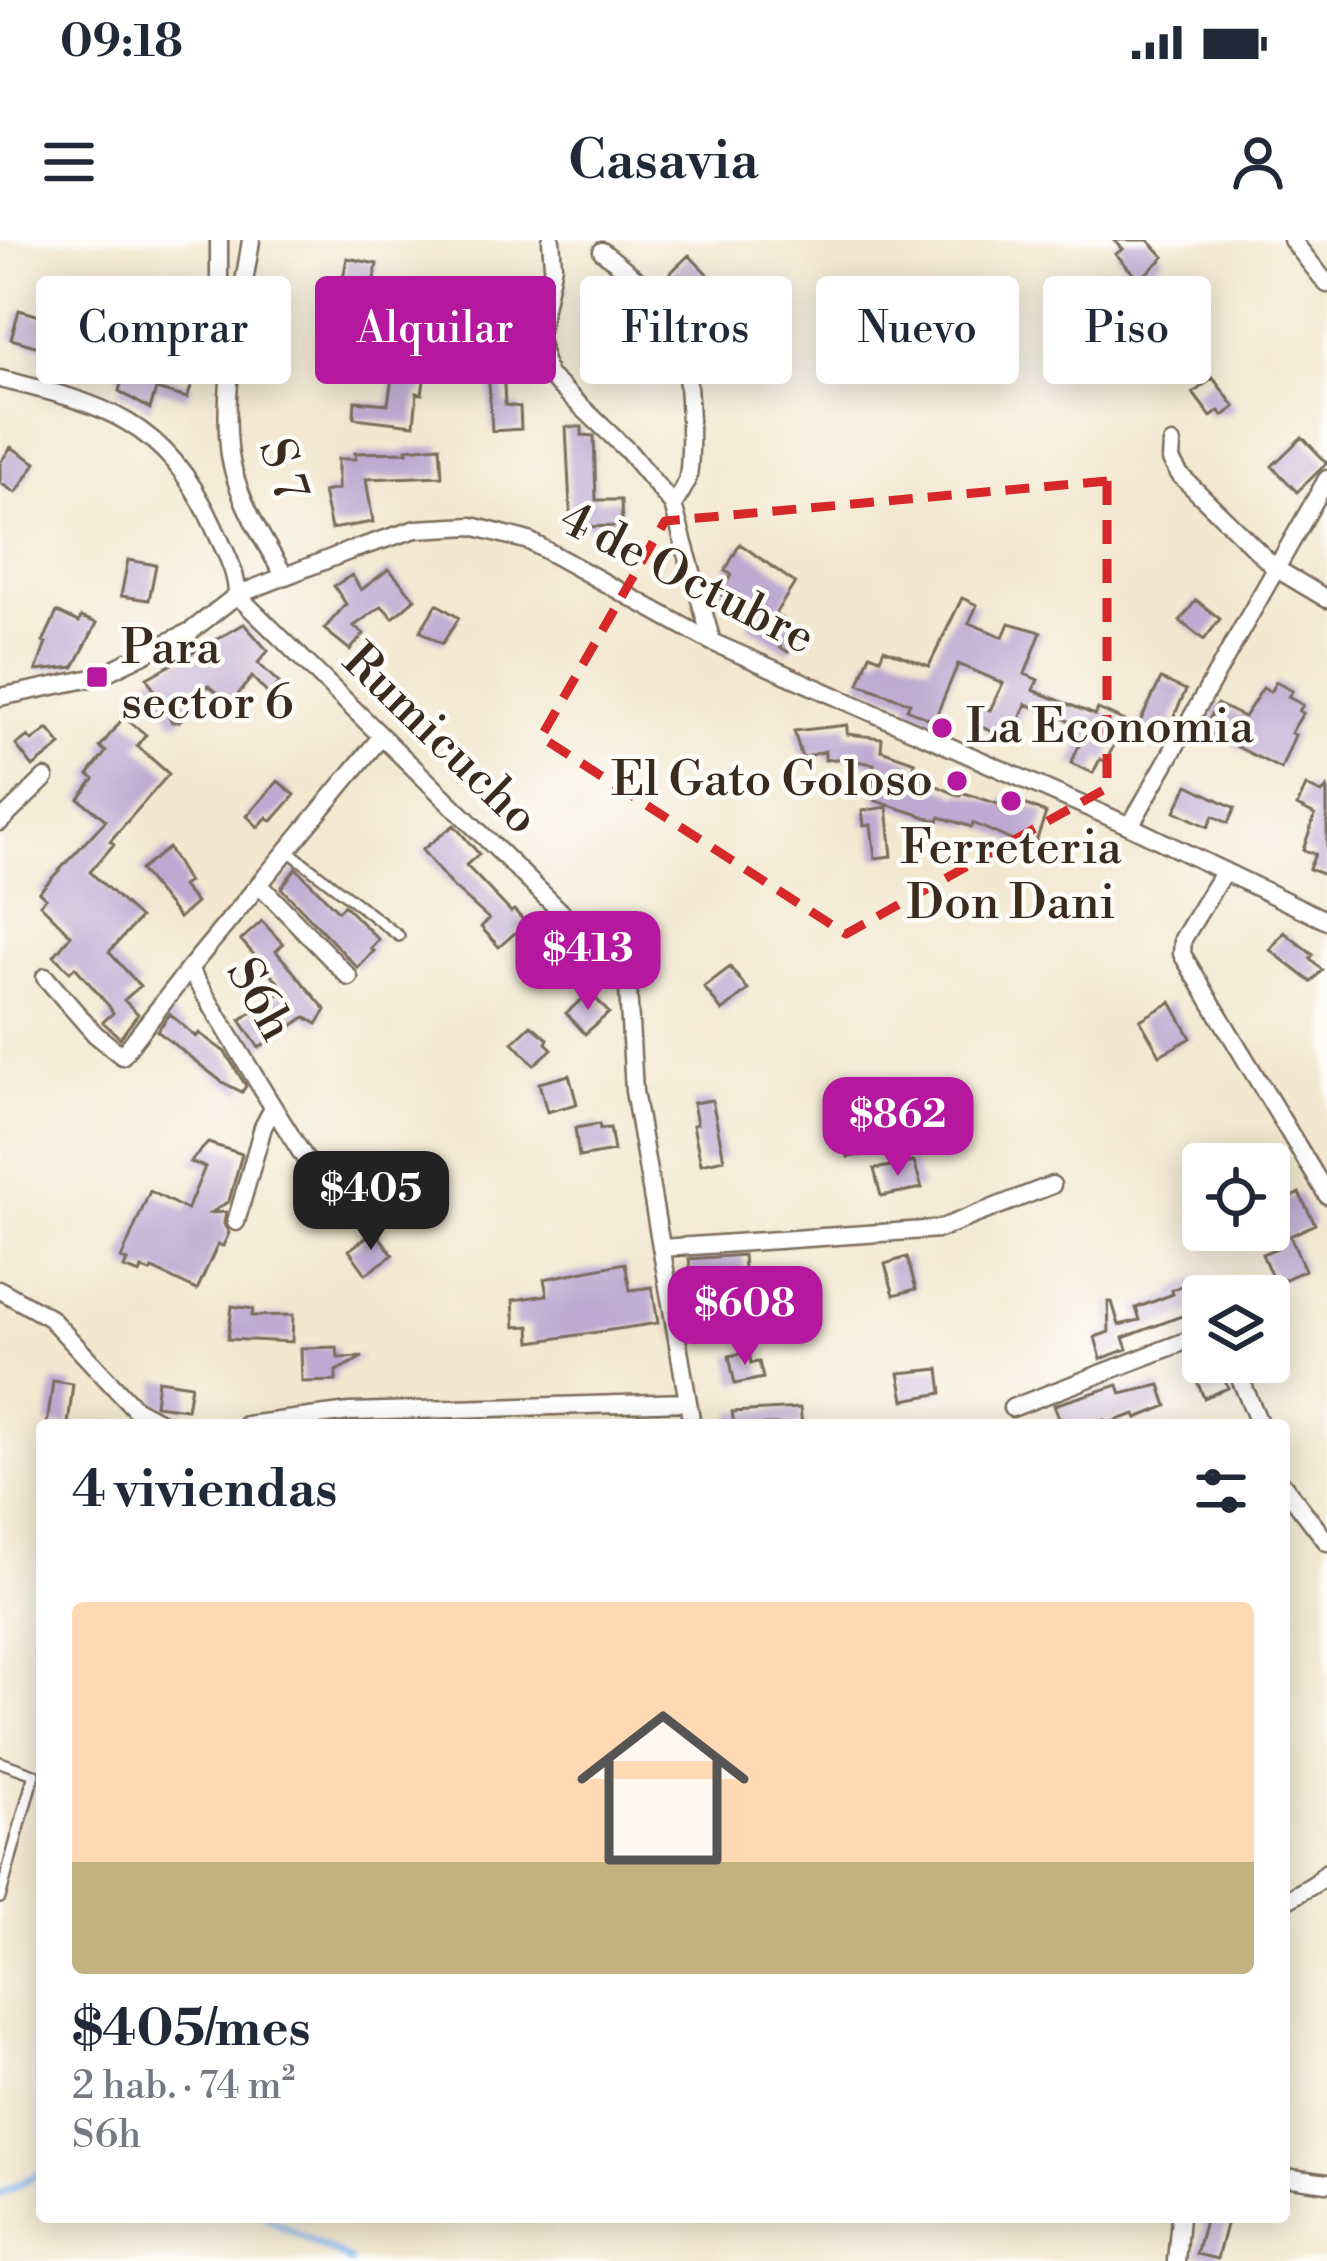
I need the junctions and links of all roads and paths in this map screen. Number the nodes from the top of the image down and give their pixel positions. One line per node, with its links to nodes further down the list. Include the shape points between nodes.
1 (219, 240): 6 (street)
2 (251, 240): 7 (street, S 7)
3 (551, 240): 13 (street, via 538,336 547,374)
4 (1292, 240): 8 (street)
5 (602, 251): 13 (street, via 681,336 689,460)
6 (219, 276)
7 (246, 276)
8 (1327, 284)
9 (0, 379): 16 (street, via 80,398 138,426 179,463 237,578)
10 (230, 384): 15 (street, S 7, via 237,483)
11 (1172, 444): 14 (street, via 1180,475)
12 (1327, 479): 14 (street)
13 (673, 505): 18 (street)
14 (1275, 568): 17 (street); 23 (street)
15 (285, 576): 16 (street, 4 de Octubre); 18 (street, 4 de Octubre, via 416,529 472,526 530,541)
16 (238, 595): 19 (street, 4 de Octubre, via 190,631 113,670); 20 (street, Rumicucho)
17 (1327, 599)
18 (712, 642): 23 (street, 4 de Octubre)
19 (0, 697)
20 (382, 737): 24 (street, S6h); 37 (street, Rumicucho, via 628,988 634,1091)
21 (45, 778): 22 (street)
22 (0, 822)
23 (1130, 826): 25 (street, 4 de Octubre)
24 (287, 850): 26 (street, S6h); 28 (lane)
25 (1224, 871): 27 (street, 4 de Octubre); 34 (street, via 1183,938 1183,954)
26 (259, 884): 29 (street, S6h); 31 (street)
27 (1327, 921)
28 (399, 936)
29 (189, 968): 30 (street, via 122,1056); 32 (street, S6h)
30 (45, 977)
31 (349, 977)
32 (272, 1110): 35 (street, S6h); 36 (street)
33 (1052, 1185): 37 (street, via 939,1229)
34 (1327, 1195)
35 (333, 1202)
36 (236, 1222)
37 (662, 1248): 41 (street, Rumicucho)
38 (0, 1290): 43 (street, via 50,1318)
39 (1182, 1342): 42 (street)
40 (1241, 1383): 46 (street)
41 (688, 1402): 44 (street); 45 (street, Rumicucho)
42 (1012, 1408)
43 (136, 1417)
44 (363, 1418)
45 (691, 1419)
46 (1256, 1419)
47 (1290, 1494): 48 (street)
48 (1327, 1542)
49 (0, 1762): 51 (lane, via 34,1774)
50 (1327, 1872): 52 (street)
51 (0, 1898)
52 (1290, 1898)
53 (1290, 2178): 54 (street)
54 (1327, 2183)
55 (1179, 2223): 56 (street)
56 (1176, 2261)

